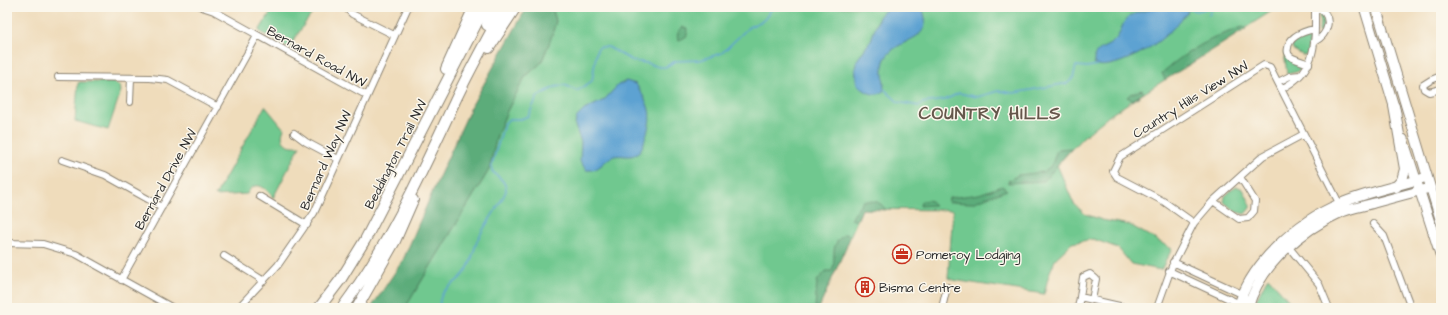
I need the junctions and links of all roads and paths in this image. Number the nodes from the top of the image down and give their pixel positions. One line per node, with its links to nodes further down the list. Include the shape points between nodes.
1 (202, 7): 14 (street, via 214,11)
2 (345, 7): 13 (street, via 352,14)
3 (408, 7): 13 (street, Bernard Way NW)
4 (474, 7): 27 (main road)
5 (485, 7): 27 (main road, Beddington Trail NW)
6 (496, 7): 21 (main road, via 479,41)
7 (504, 7): 21 (main road)
8 (516, 7): 21 (main road)
9 (1316, 7): 12 (street); 15 (street, via 1326,15 1328,27 1322,38)
10 (1364, 7): 25 (main road)
11 (1376, 7): 34 (main road)
12 (1315, 29): 15 (street); 16 (street, via 1296,36 1288,47 1291,56)
13 (394, 35): 23 (street, Bernard Way NW)
14 (257, 36): 23 (street, Bernard Road NW); 26 (street, Bernard Drive NW)
15 (1314, 42): 16 (street)
16 (1310, 64): 20 (street, via 1294,81)
17 (1441, 76): 22 (street, via 1423,85 1429,92)
18 (58, 77): 19 (street)
19 (131, 78): 24 (street); 26 (street, via 168,80)
20 (1280, 85): 29 (street, Country Hills View NW); 44 (street, Country Hills View NW, via 1270,67 1264,65 1120,157 1113,171 1117,177 1162,201)
21 (462, 86): 30 (main road)
22 (1441, 89)
23 (366, 95): 31 (street, Bernard Way NW)
24 (130, 102)
25 (1394, 106): 35 (main road); 36 (main road, via 1405,169 1402,180)
26 (218, 107): 41 (street, Bernard Drive NW)
27 (431, 110): 60 (main road, Beddington Trail NW, via 365,240)
28 (294, 133): 31 (street)
29 (1304, 134): 33 (street, via 1263,156); 42 (street, Country Hills View NW)
30 (430, 156): 61 (main road, via 377,256); 62 (main road, via 395,241)
31 (338, 159): 46 (street, Bernard Way NW)
32 (62, 160): 41 (street, via 105,175)
33 (1240, 177): 40 (street); 40 (street, via 1255,201 1254,211 1248,218 1239,219)
34 (1427, 177): 35 (main road); 37 (main road)
35 (1416, 181): 36 (main road); 38 (main road)
36 (1396, 187): 42 (main road)
37 (1430, 188): 38 (main road); 43 (main road)
38 (1419, 191): 42 (main road); 50 (main road)
39 (258, 196): 46 (street)
40 (1213, 201): 44 (street)
41 (162, 207): 52 (street, Bernard Drive NW)
42 (1341, 208): 48 (main road)
43 (1441, 222)
44 (1194, 223): 51 (street)
45 (1373, 224): 68 (street, via 1384,236)
46 (307, 225): 53 (street, Bernard Way NW)
47 (7, 243): 52 (street, via 43,244 59,248 76,254)
48 (1286, 244): 57 (main road); 67 (street, via 1319,284)
49 (224, 256): 53 (street)
50 (1441, 257)
51 (1171, 266): 57 (street); 57 (street); 66 (street)
52 (121, 280): 58 (street)
53 (264, 281): 59 (street, Bernard Way NW)
54 (947, 287): 63 (street)
55 (1080, 298): 56 (street); 56 (street, via 1084,277 1090,274 1096,279); 64 (street)
56 (1092, 300): 65 (street)
57 (1244, 303)
58 (173, 308)
59 (238, 308)
60 (319, 308)
61 (342, 308)
62 (357, 308)
63 (942, 308)
64 (1078, 308)
65 (1128, 308)
66 (1158, 308)
67 (1329, 308)
68 (1412, 308)

